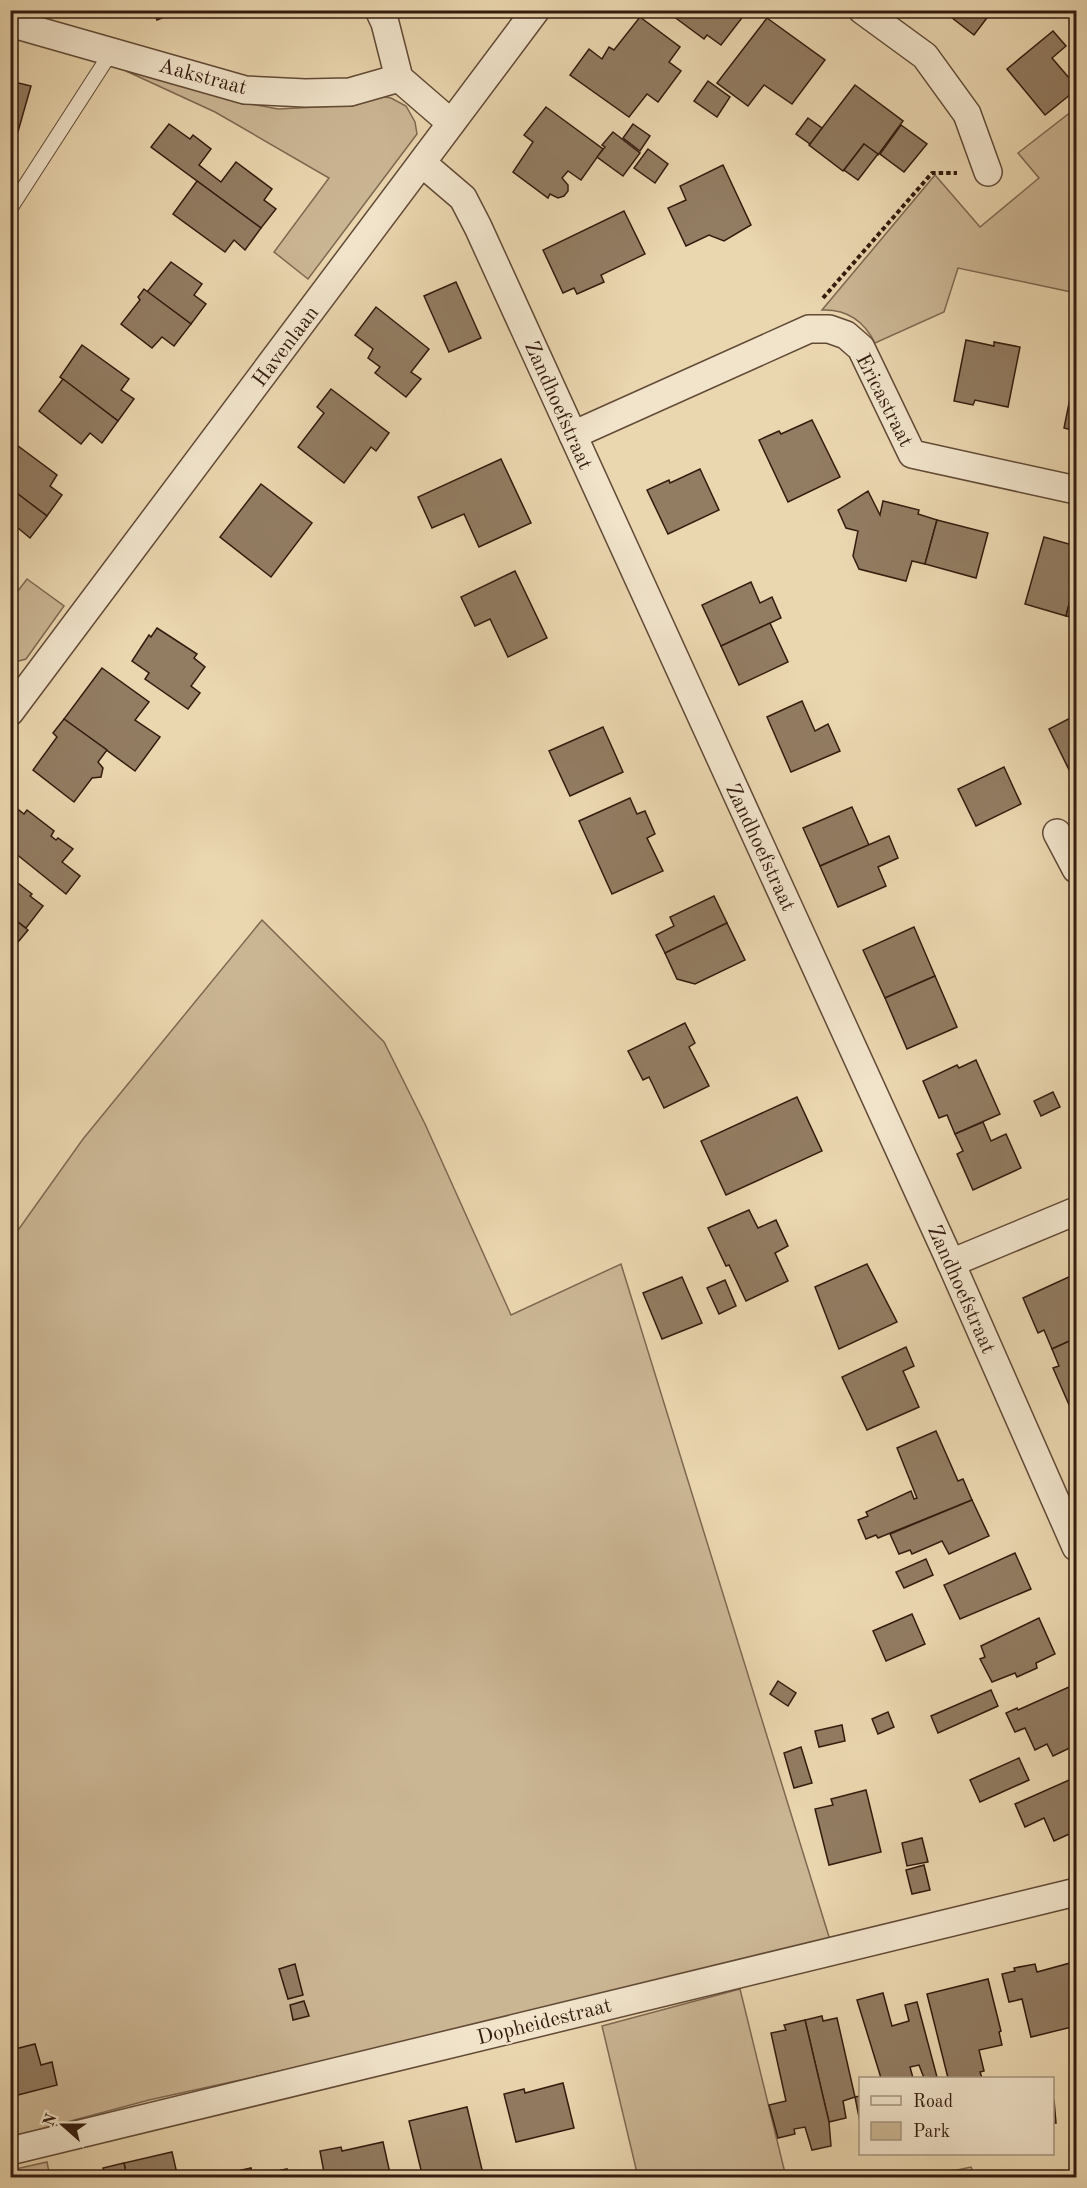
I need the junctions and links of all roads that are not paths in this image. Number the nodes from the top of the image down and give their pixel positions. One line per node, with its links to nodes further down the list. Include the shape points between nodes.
1 (379, 10): 6 (street)
2 (536, 10): 7 (street, Havenlaan)
3 (862, 10): 9 (street, via 925,56 967,114)
4 (10, 23): 5 (street, Aakstraat)
5 (112, 51): 6 (street, Aakstraat, via 245,90 350,92); 10 (lane)
6 (399, 78): 7 (street)
7 (451, 123): 8 (street, Havenlaan)
8 (422, 163): 11 (street, Zandhoefstraat, via 463,198); 13 (street, Havenlaan)
9 (988, 172)
10 (13, 204)
11 (573, 435): 12 (street, Ericastraat, via 809,328 829,329 846,335 861,348 912,454); 18 (street, Zandhoefstraat)
12 (1077, 490)
13 (22, 682): 14 (street, Havenlaan)
14 (10, 712)
15 (1057, 833): 16 (street)
16 (1074, 860)
17 (1077, 1211): 18 (street)
18 (951, 1263): 19 (street, Zandhoefstraat)
19 (1077, 1547)
20 (1077, 1892): 21 (street, Dopheidestraat)
21 (10, 2151)

